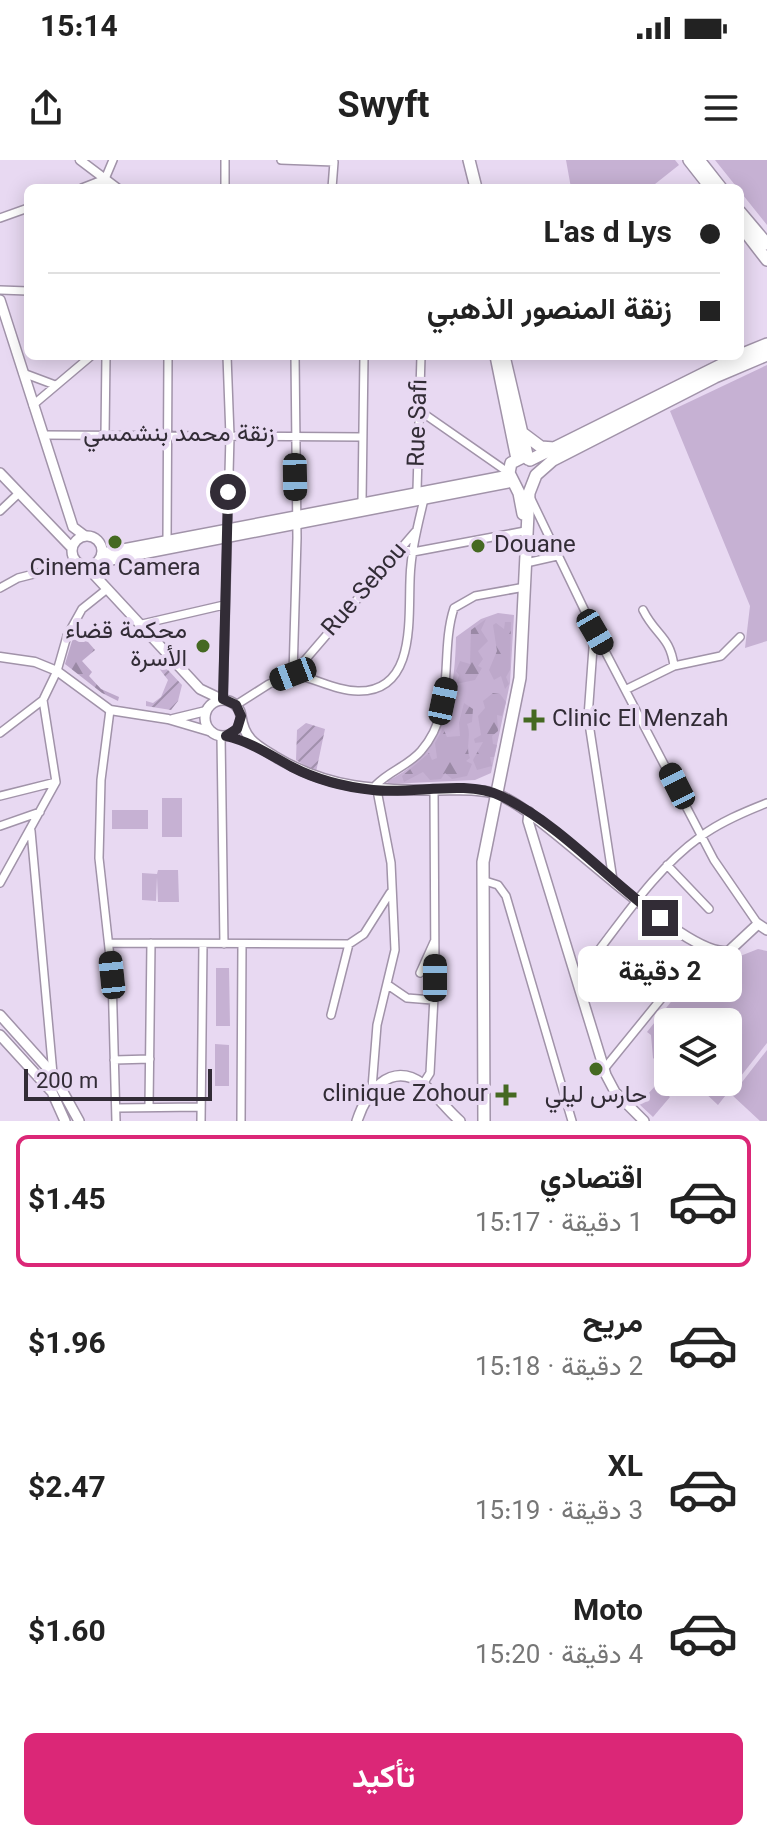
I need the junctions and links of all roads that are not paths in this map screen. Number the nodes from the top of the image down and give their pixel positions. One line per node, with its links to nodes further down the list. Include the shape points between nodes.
1 (80, 160): 9 (street)
2 (113, 160): 9 (street)
3 (225, 160): 10 (street)
4 (281, 160): 11 (street, via 334,162)
5 (461, 160): 12 (main road)
6 (469, 160): 13 (main road)
7 (689, 160): 14 (main road)
8 (699, 160): 15 (main road)
9 (105, 183)
10 (225, 184)
11 (332, 184)
12 (467, 184)
13 (475, 184)
14 (708, 184)
15 (718, 184)
16 (24, 209): 18 (street)
17 (744, 217): 20 (main road)
18 (0, 218)
19 (744, 230): 21 (main road)
20 (767, 244)
21 (767, 260)
22 (0, 290): 23 (street)
23 (24, 291)
24 (0, 300): 37 (main road)
25 (767, 347): 26 (main road); 52 (main road, via 553,460)
26 (744, 354)
27 (86, 360): 38 (street)
28 (106, 360): 43 (street)
29 (168, 360): 44 (street)
30 (227, 360): 45 (street)
31 (295, 360): 46 (street)
32 (364, 360): 47 (street)
33 (421, 360): 40 (street, Rue Safi)
34 (497, 360): 49 (main road)
35 (505, 360): 41 (main road)
36 (731, 360): 48 (main road)
37 (23, 373): 38 (street); 39 (main road)
38 (55, 385): 39 (street)
39 (33, 405): 42 (main road)
40 (420, 411): 51 (street); 54 (street, Rue Safi)
41 (522, 433): 48 (main road, via 541,447); 49 (main road)
42 (43, 435): 43 (street, زنقة محمد بنشمسي); 61 (main road, via 73,527)
43 (105, 435): 44 (street, زنقة محمد بنشمسي)
44 (167, 436): 45 (street, زنقة محمد بنشمسي); 62 (street)
45 (230, 436): 46 (street, زنقة محمد بنشمسي); 60 (street)
46 (295, 436): 47 (street, زنقة محمد بنشمسي); 57 (street)
47 (362, 437): 55 (street)
48 (555, 448): 49 (main road)
49 (525, 459): 51 (main road); 52 (main road)
50 (0, 473): 53 (main road)
51 (511, 478): 52 (main road); 54 (main road); 54 (main road); 59 (main road)
52 (532, 483): 59 (main road); 67 (street)
53 (19, 493): 56 (street); 63 (main road)
54 (421, 494): 55 (main road); 57 (main road); 58 (street, Rue Safi)
55 (362, 501): 57 (main road)
56 (0, 511)
57 (297, 520): 60 (main road); 81 (street)
58 (416, 530): 64 (street, Rue Sebou); 65 (street, Rue Safi)
59 (525, 531): 65 (street); 68 (main road)
60 (227, 534): 62 (main road); 69 (main road); 73 (street)
61 (85, 536): 63 (main road); 66 (main road, via 96,539)
62 (167, 540): 66 (main road)
63 (72, 548): 69 (main road)
64 (401, 548): 65 (street); 81 (street, Rue Sebou)
65 (413, 552): 81 (street, Rue Safi, via 406,647 390,679 358,691)
66 (102, 553): 69 (main road)
67 (557, 556): 68 (street); 76 (street)
68 (526, 563): 70 (main road)
69 (89, 564): 71 (street, via 18,578); 72 (main road)
70 (525, 587): 96 (street, via 475,596 454,608 446,684 433,730 423,750 379,781); 97 (main road, via 520,678)
71 (0, 588)
72 (107, 588): 75 (main road); 80 (street, via 82,609)
73 (224, 605): 75 (street); 84 (street)
74 (643, 610): 79 (street, via 671,645)
75 (142, 624): 82 (main road)
76 (595, 632): 83 (street); 107 (street, via 588,717)
77 (740, 637): 79 (street, via 721,656)
78 (0, 657): 80 (street)
79 (674, 666): 83 (street)
80 (57, 671): 85 (street); 87 (street)
81 (293, 674): 86 (street, Rue Sebou)
82 (200, 689): 84 (main road); 88 (main road)
83 (627, 689): 104 (street)
84 (222, 699): 86 (main road); 88 (main road)
85 (43, 700): 91 (street); 94 (street)
86 (236, 705): 89 (main road)
87 (110, 710): 90 (street); 114 (street, via 99,834)
88 (206, 711): 90 (street); 92 (main road, via 204,720)
89 (241, 716): 92 (main road, via 237,729); 93 (main road)
90 (168, 719): 92 (street)
91 (0, 733)
92 (220, 735): 93 (main road); 117 (street)
93 (254, 745): 96 (main road, via 323,780)
94 (56, 782): 98 (street); 100 (street)
95 (434, 790): 96 (main road); 97 (main road); 113 (street)
96 (377, 791): 109 (street)
97 (497, 794): 101 (main road); 106 (main road)
98 (0, 796)
99 (767, 803): 104 (street)
100 (40, 812): 102 (street); 103 (street)
101 (529, 812): 107 (main road); 122 (main road)
102 (0, 826)
103 (31, 829): 108 (street); 131 (street)
104 (702, 835): 105 (street); 112 (street, via 732,890)
105 (667, 865): 110 (street); 111 (street)
106 (482, 880): 144 (main road); 145 (street, via 498,885 506,896)
107 (613, 880): 110 (main road)
108 (0, 883)
109 (391, 891): 119 (street, via 364,934); 123 (street, via 395,950)
110 (638, 902): 120 (main road); 122 (street)
111 (709, 909)
112 (763, 927): 120 (main road, via 729,951)
113 (435, 940): 121 (street); 124 (street)
114 (109, 943): 115 (street); 129 (street)
115 (151, 943): 116 (street); 128 (street)
116 (203, 944): 117 (street); 135 (street)
117 (224, 944): 118 (street)
118 (242, 944): 119 (street); 141 (street)
119 (349, 944): 126 (street)
120 (704, 946): 130 (street)
121 (420, 973)
122 (577, 978): 130 (main road)
123 (388, 985): 124 (street, via 407,998); 133 (street, via 377,1025)
124 (432, 1000): 132 (street, via 430,1073)
125 (0, 1015): 131 (main road)
126 (331, 1015)
127 (0, 1035): 137 (main road, via 52,1092)
128 (150, 1059): 129 (street); 134 (street)
129 (114, 1060): 136 (street)
130 (604, 1069): 146 (main road, via 615,1092)
131 (53, 1074): 138 (main road)
132 (423, 1084): 133 (main road, via 397,1078); 143 (main road)
133 (372, 1088): 142 (main road)
134 (149, 1107): 135 (street); 136 (street)
135 (201, 1107): 140 (street)
136 (117, 1108): 139 (street)
137 (65, 1121)
138 (79, 1121)
139 (116, 1121)
140 (201, 1121)
141 (241, 1121)
142 (357, 1121)
143 (460, 1121)
144 (484, 1121)
145 (572, 1121)
146 (644, 1121)

